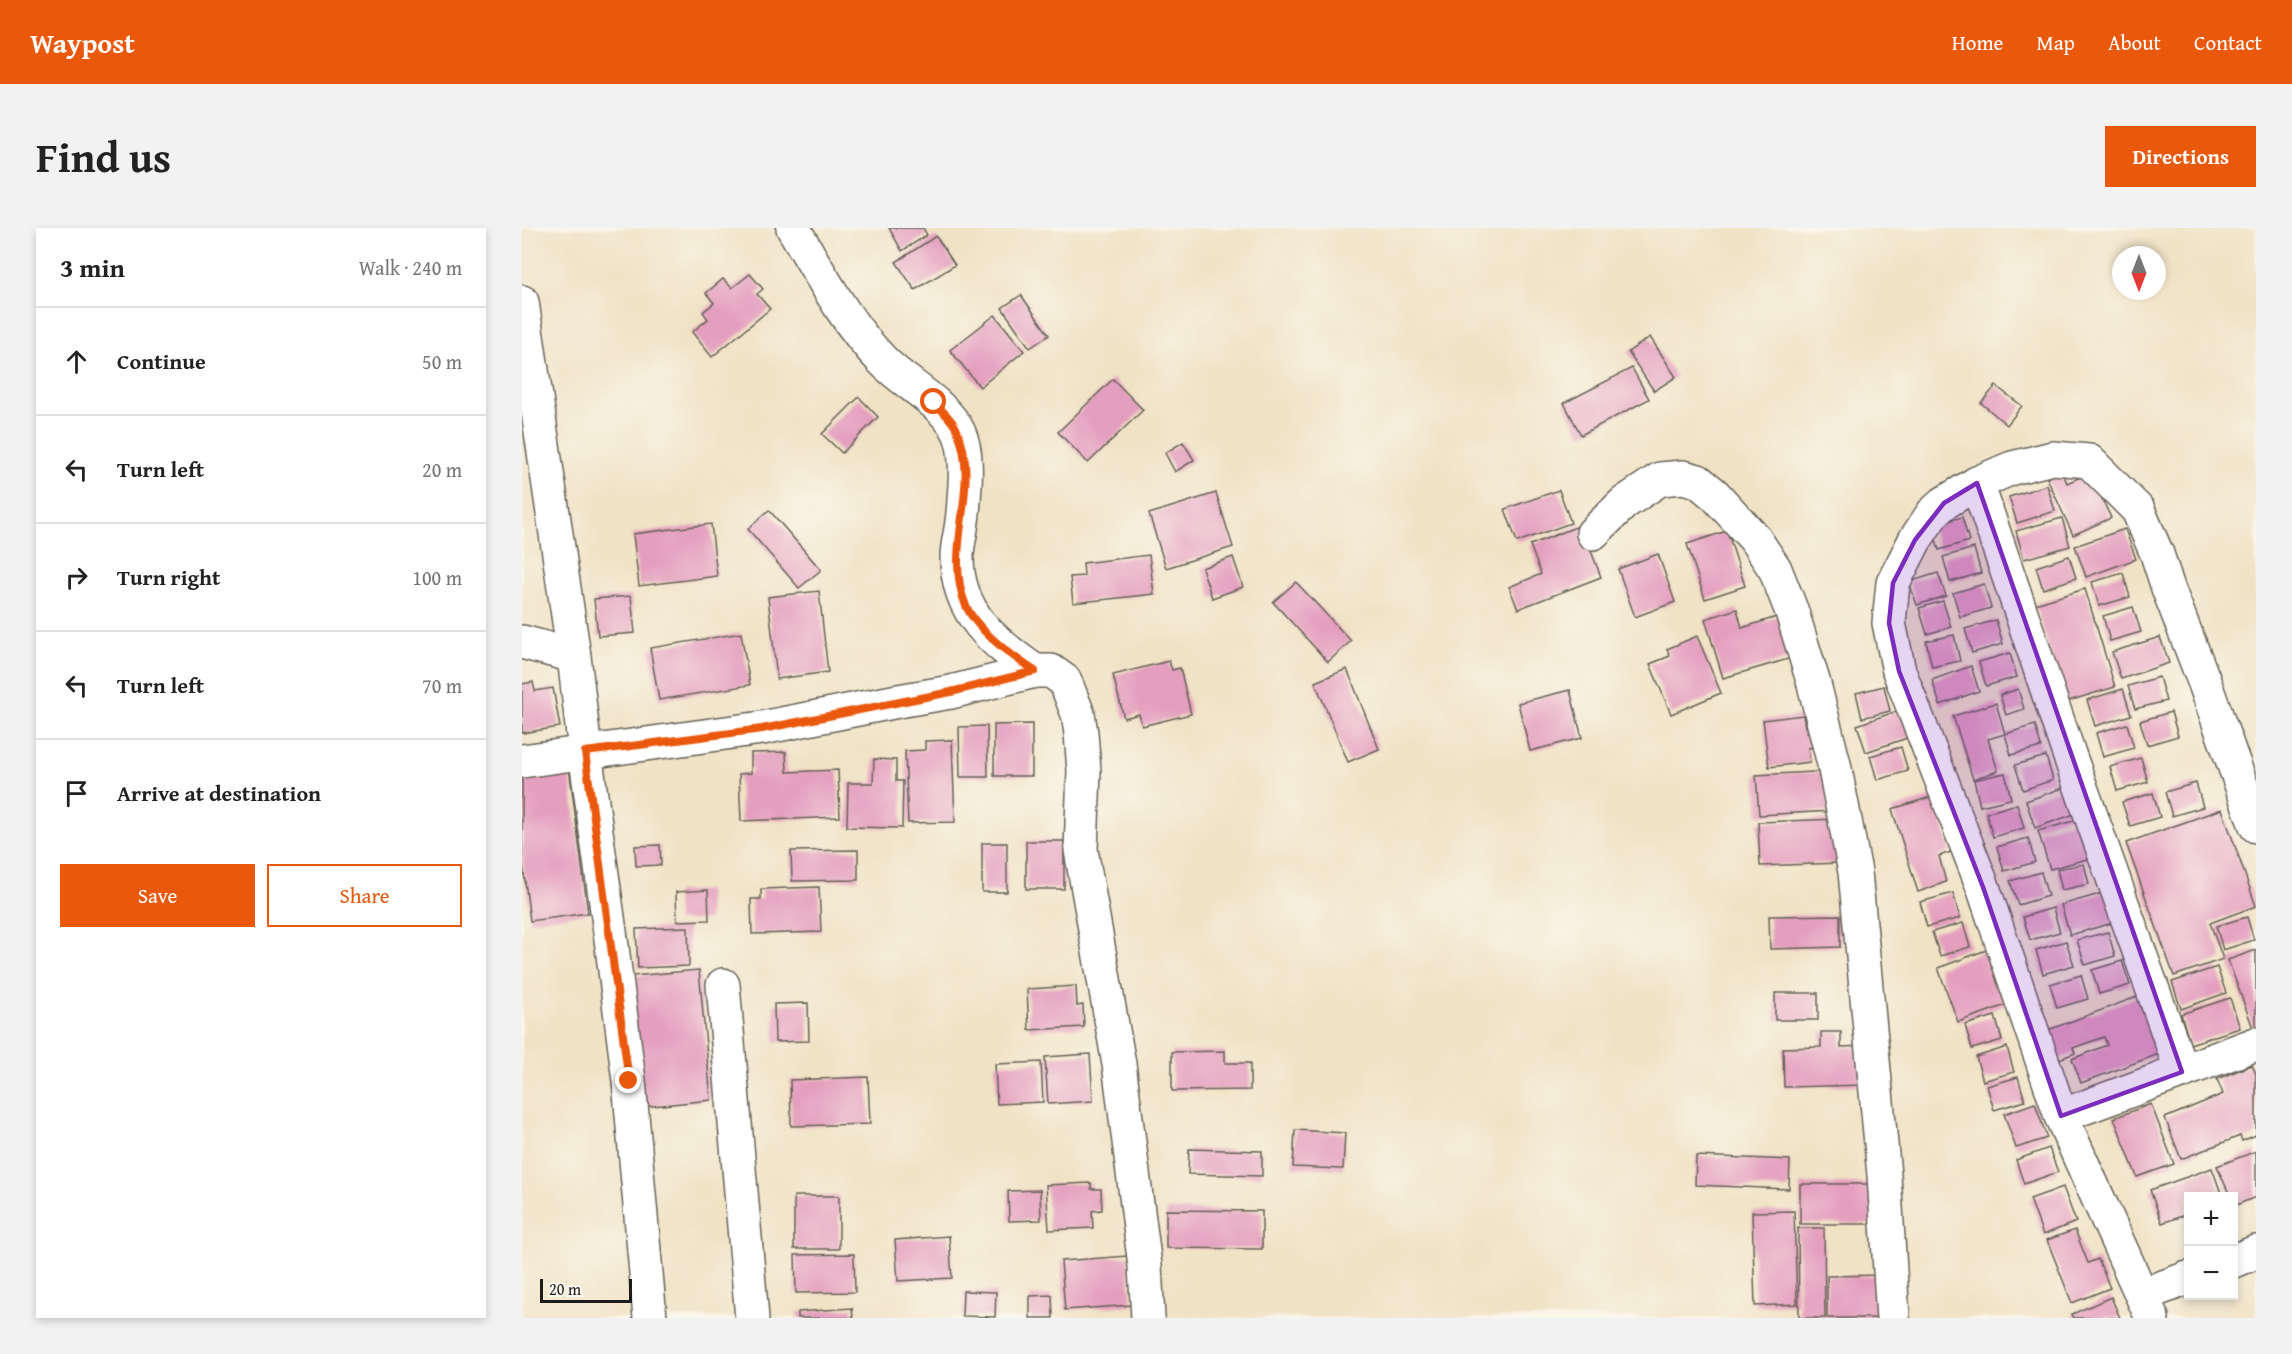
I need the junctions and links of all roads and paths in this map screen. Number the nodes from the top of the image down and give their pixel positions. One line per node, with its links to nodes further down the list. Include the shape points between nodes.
1 (793, 228): 7 (street, via 853,325 883,361 934,402 956,428 966,471 957,556 967,608 1000,646)
2 (522, 302): 6 (street)
3 (1977, 483): 10 (street, via 2013,468 2054,459 2090,461 2138,510); 13 (street); 14 (street, via 1932,513 1914,540 1893,583 1888,622 1899,671 1983,887)
4 (1593, 533): 22 (street, via 1623,503 1659,479 1671,476 1698,481 1755,539 1774,569 1792,612 1814,684 1854,872 1884,1175)
5 (522, 642): 6 (street)
6 (574, 656): 8 (street)
7 (1035, 671): 8 (street, via 951,692 762,729); 21 (street, via 1051,671 1065,681 1078,714 1084,771 1081,850 1119,1064)
8 (585, 752): 9 (street); 19 (street, via 629,1081)
9 (522, 761)
10 (2256, 826)
11 (723, 985): 20 (street)
12 (2256, 1044): 13 (street)
13 (2182, 1072): 14 (street)
14 (2061, 1116): 18 (street)
15 (2256, 1252): 16 (street)
16 (2238, 1259)
17 (2184, 1281): 18 (street)
18 (2147, 1307)
19 (650, 1318)
20 (752, 1318)
21 (1148, 1318)
22 (1893, 1318)

